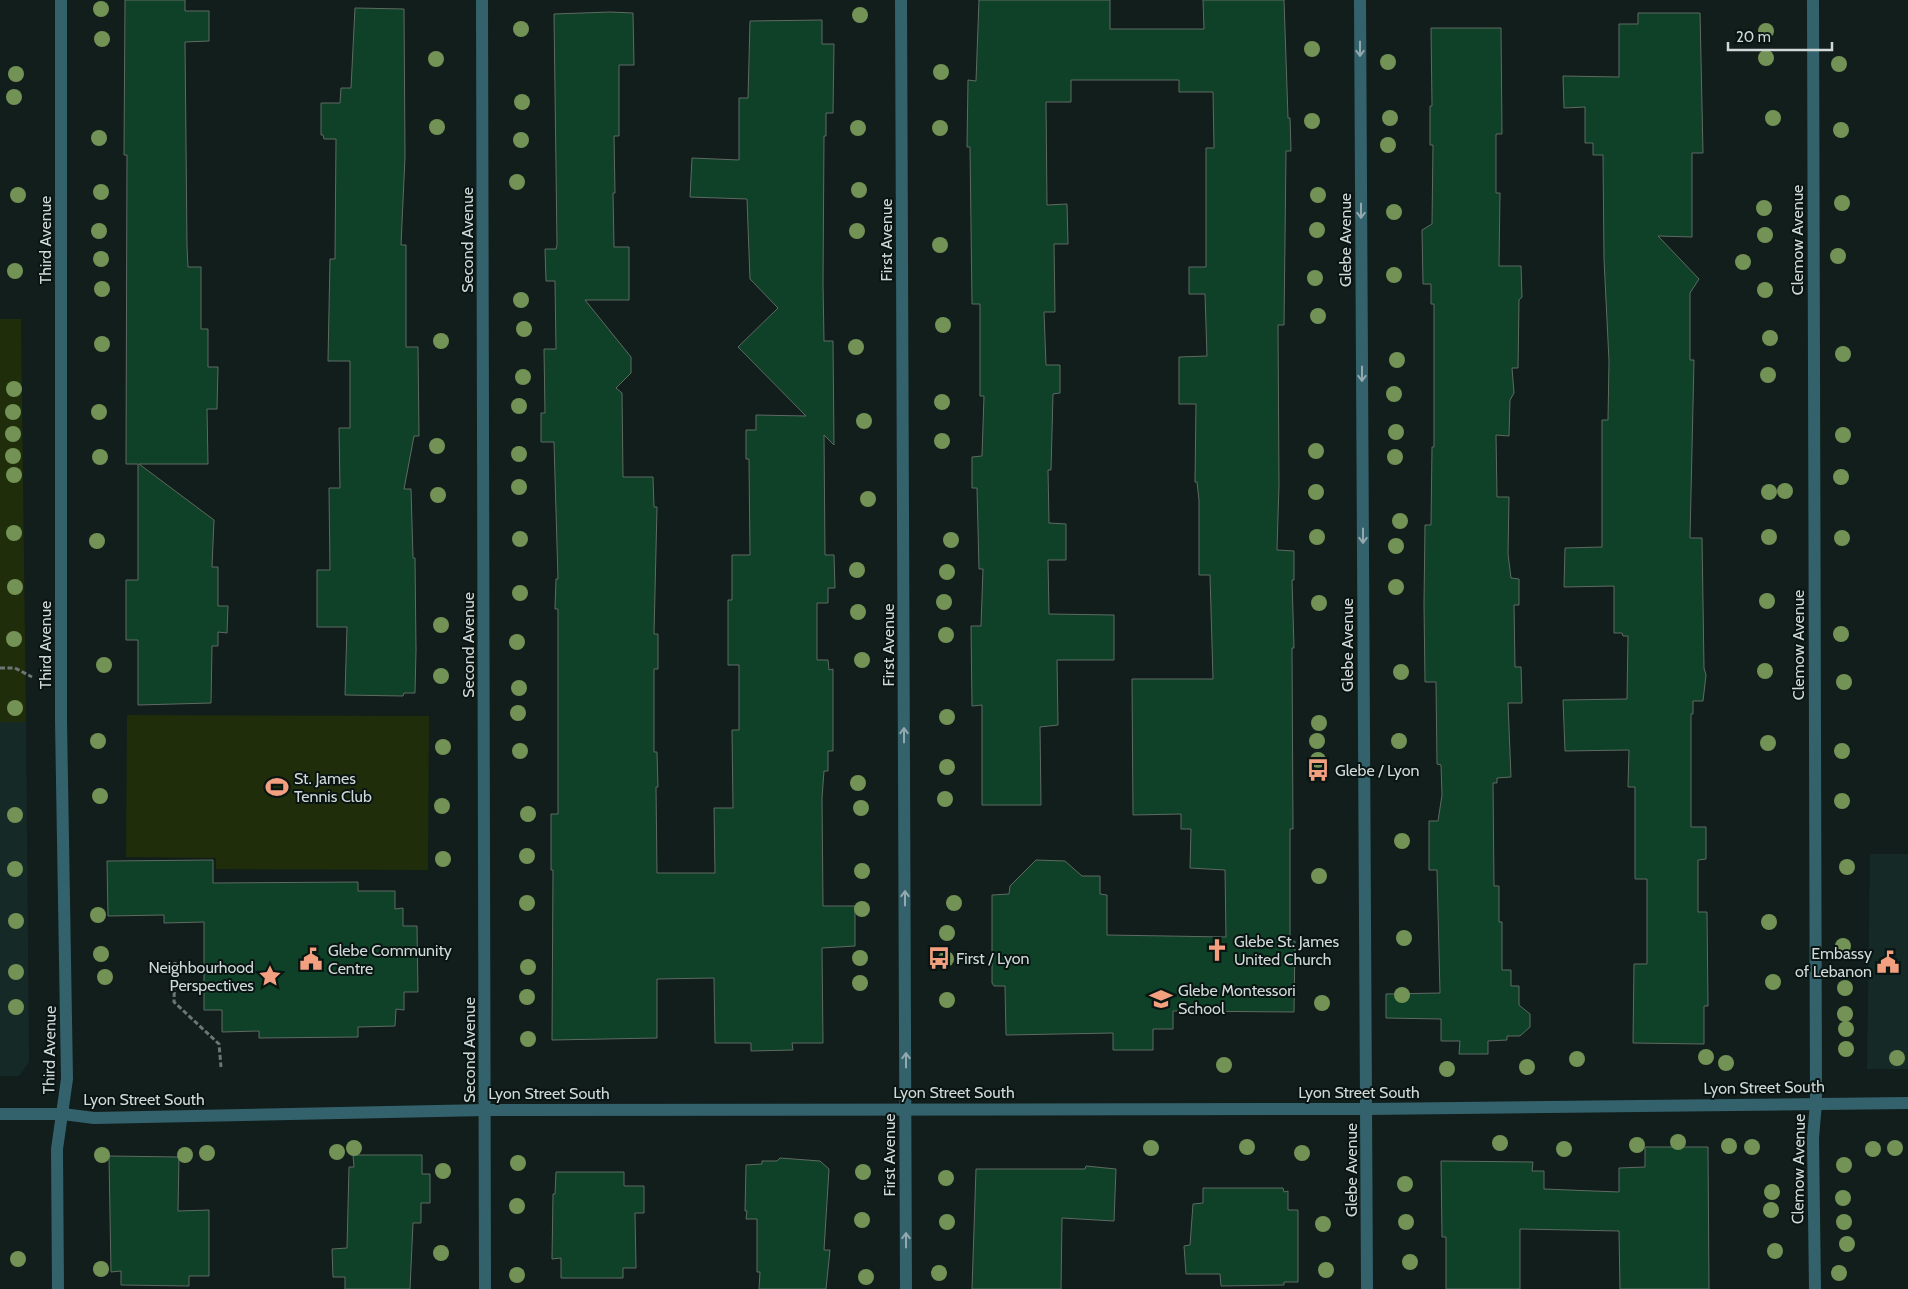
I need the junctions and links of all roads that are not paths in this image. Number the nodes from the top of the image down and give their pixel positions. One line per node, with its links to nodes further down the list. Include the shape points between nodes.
1 (61, 0): 12 (street, Third Avenue, via 61,721 68,1079)
2 (482, 0): 10 (street, Second Avenue)
3 (901, 0): 8 (street, First Avenue, one-way to 3)
4 (1360, 0): 9 (street, Glebe Avenue, one-way to 9)
5 (1813, 0): 6 (street, Clemow Avenue)
6 (1816, 1103): 7 (street, Lyon Street South); 9 (street, Lyon Street South); 17 (street, Clemow Avenue, via 1813,1138)
7 (1908, 1103)
8 (905, 1108): 9 (street, Lyon Street South); 10 (street, Lyon Street South); 15 (street, First Avenue, one-way to 8)
9 (1366, 1108): 16 (street, Glebe Avenue)
10 (486, 1110): 12 (street, Lyon Street South, via 94,1118); 14 (street, Second Avenue)
11 (0, 1114): 12 (street, Lyon Street South)
12 (63, 1114): 13 (street, Third Avenue, via 57,1148)
13 (58, 1289)
14 (485, 1289)
15 (906, 1289)
16 (1367, 1289)
17 (1815, 1289)

